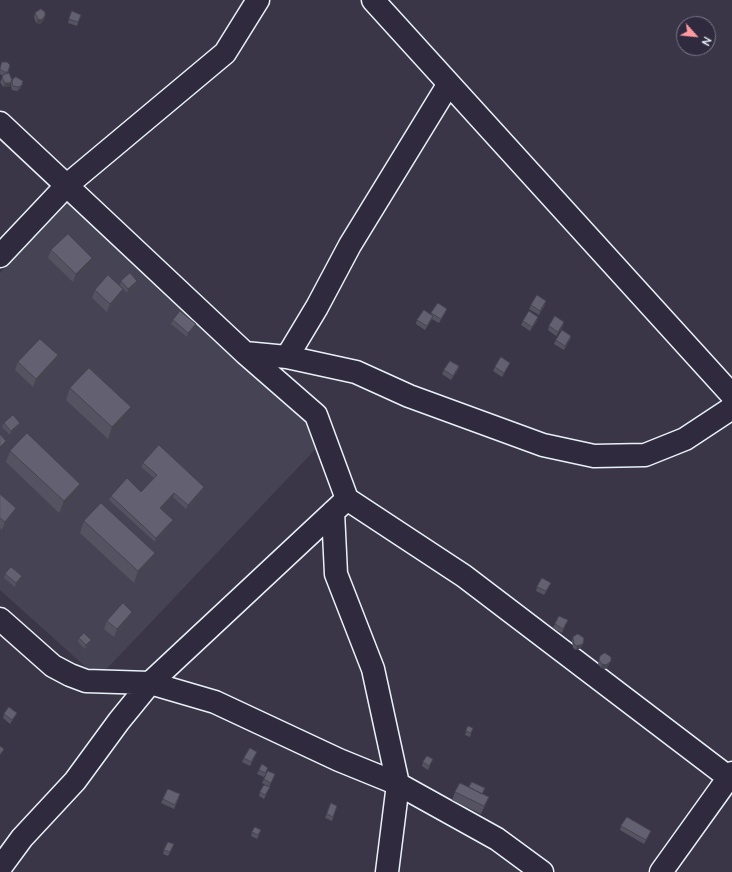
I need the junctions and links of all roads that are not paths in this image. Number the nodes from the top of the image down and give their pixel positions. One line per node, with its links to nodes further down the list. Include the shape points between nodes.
1 (258, 0): 5 (street, via 225,53)
2 (372, 0): 3 (street)
3 (448, 85): 8 (street, via 362,225); 9 (street)
4 (0, 123): 5 (street)
5 (66, 186): 6 (street); 7 (street)
6 (0, 256)
7 (245, 353): 8 (street); 11 (street, via 316,415)
8 (287, 357): 10 (street, via 356,372 409,396 543,445 594,456 645,455 685,438)
9 (732, 395)
10 (732, 408)
11 (340, 506): 13 (street); 14 (street, via 464,576); 15 (street, via 336,574 373,669)
12 (0, 619): 13 (street, via 53,666 70,675 86,681)
13 (150, 683): 15 (street, via 215,702 339,760); 16 (street, via 75,781 22,838)
14 (731, 776): 19 (street)
15 (398, 784): 17 (street); 18 (street, via 497,839)
16 (0, 868)
17 (387, 872)
18 (542, 872)
19 (660, 872)

